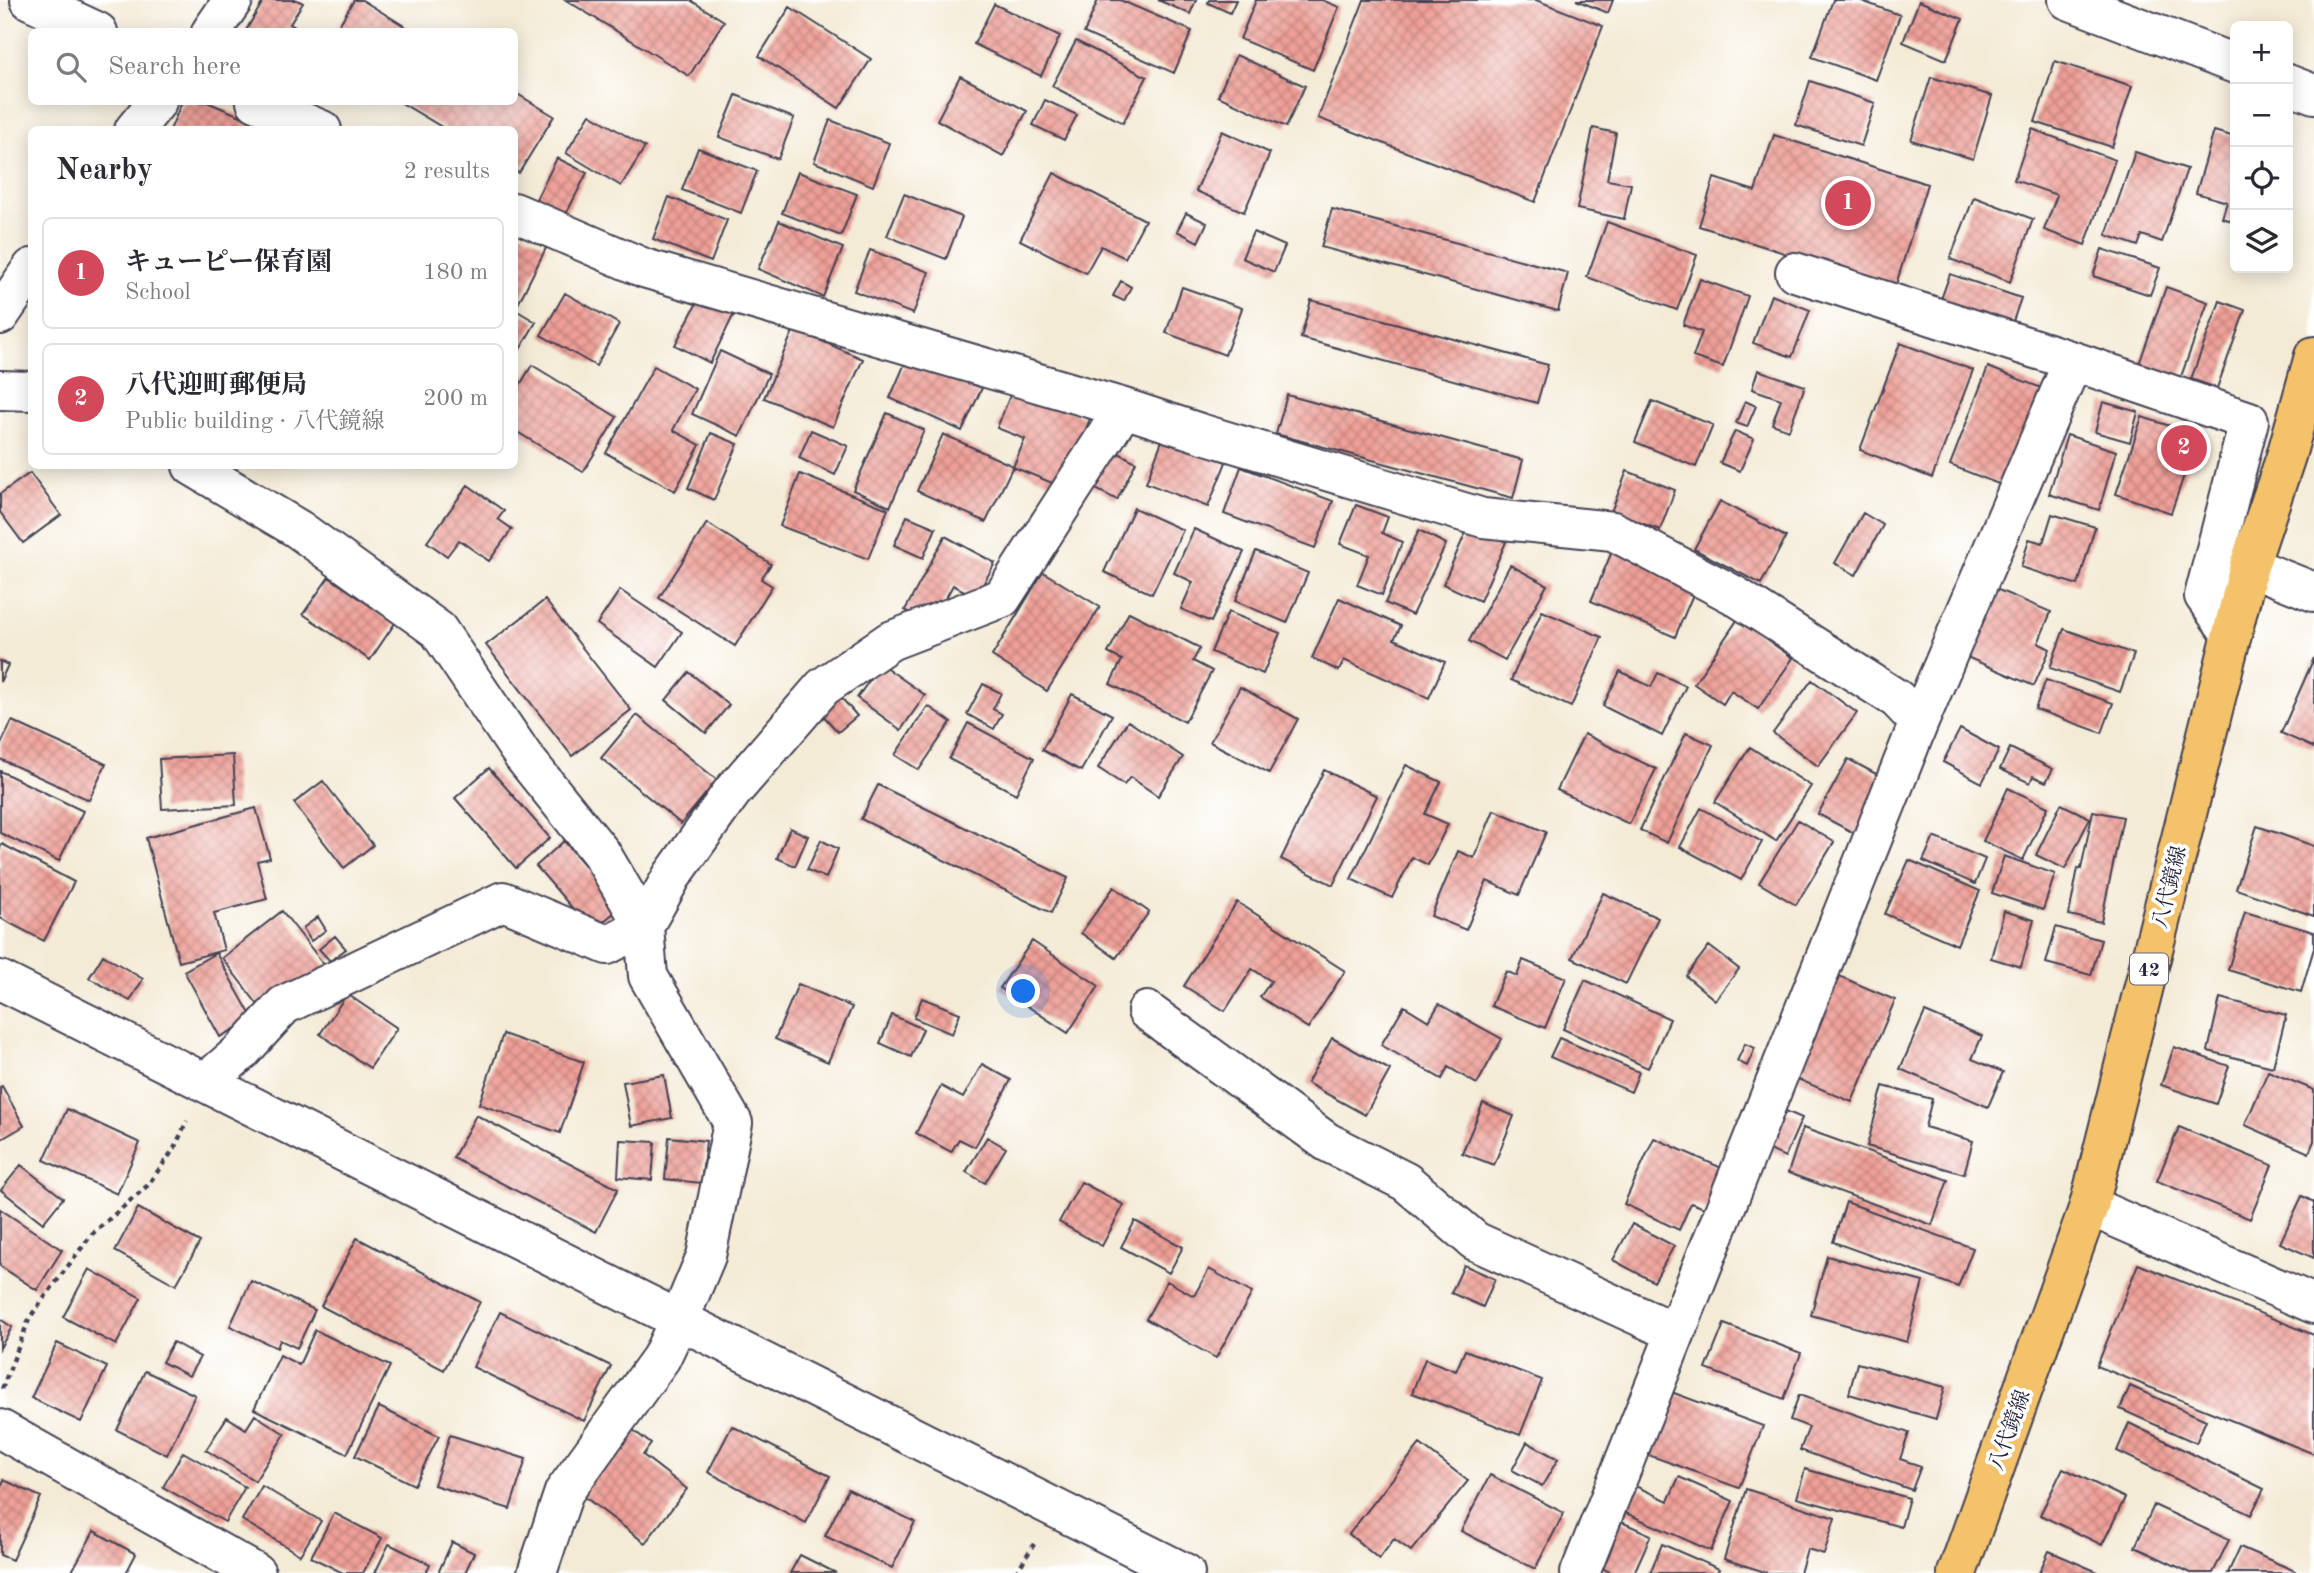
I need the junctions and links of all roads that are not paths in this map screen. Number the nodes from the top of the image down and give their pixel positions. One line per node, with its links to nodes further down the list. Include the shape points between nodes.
1 (30, 0): 4 (street)
2 (233, 0): 5 (street)
3 (2068, 0): 6 (street)
4 (90, 28)
5 (214, 28)
6 (2230, 62)
7 (2293, 86): 8 (street)
8 (2314, 94)
9 (155, 105): 11 (street)
10 (263, 105): 12 (street)
11 (137, 126)
12 (313, 126)
13 (518, 214): 21 (street, via 644,268)
14 (1795, 272): 18 (street)
15 (28, 274): 16 (street)
16 (0, 315)
17 (2314, 356): 23 (main road, 八代鏡線 / 42)
18 (2074, 361): 25 (street, via 2249,421 2204,596); 26 (street)
19 (0, 390): 20 (street)
20 (28, 391)
21 (1124, 408): 26 (street, via 1483,518 1613,531 1734,595 1897,699); 27 (street, via 1002,598 891,641 823,687 732,792 672,876)
22 (197, 469): 27 (street, via 298,529 438,630 523,756 601,853)
23 (2249, 566): 24 (street); 25 (main road, 八代鏡線 / 42)
24 (2314, 592)
25 (2232, 635): 31 (main road, 八代鏡線 / 42)
26 (1919, 722): 34 (street)
27 (644, 926): 30 (street, via 607,945 503,901 284,1005); 33 (street, via 648,976 733,1123 706,1256)
28 (0, 980): 30 (street)
29 (1147, 1011): 34 (street, via 1327,1142 1406,1182 1475,1241)
30 (206, 1082): 33 (street)
31 (2089, 1206): 32 (street); 40 (main road, 八代鏡線 / 42)
32 (2314, 1304)
33 (680, 1318): 37 (street, via 661,1358 564,1492); 38 (street)
34 (1674, 1332): 39 (street)
35 (0, 1429): 36 (street)
36 (256, 1573)
37 (537, 1573)
38 (1185, 1573)
39 (1580, 1573)
40 (1957, 1573)

